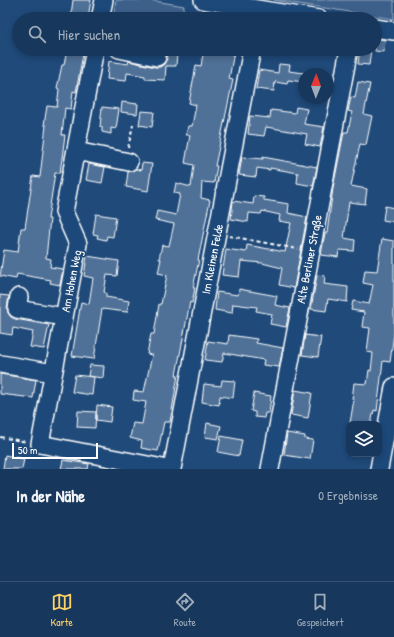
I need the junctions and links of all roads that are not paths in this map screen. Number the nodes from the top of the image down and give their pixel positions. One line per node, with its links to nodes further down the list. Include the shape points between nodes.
1 (104, 0): 3 (street)
2 (203, 0): 4 (street)
3 (101, 12)
4 (251, 12)
5 (382, 29): 6 (street)
6 (394, 31)
7 (93, 56): 12 (street, Am Hohen Weg)
8 (152, 56): 11 (street)
9 (251, 56): 20 (street, Im Kleinen Felde)
10 (348, 56): 21 (street, Alte Berliner Straße)
11 (157, 57)
12 (76, 151): 13 (street); 15 (street, Am Hohen Weg, via 64,212 78,244)
13 (127, 161)
14 (19, 297): 15 (street, via 17,309)
15 (64, 317): 17 (street, Am Hohen Weg)
16 (1, 364): 17 (street)
17 (53, 373): 19 (street, Am Hohen Weg, via 40,444)
18 (394, 387): 22 (street)
19 (168, 469)
20 (172, 469)
21 (270, 469)
22 (379, 469)

